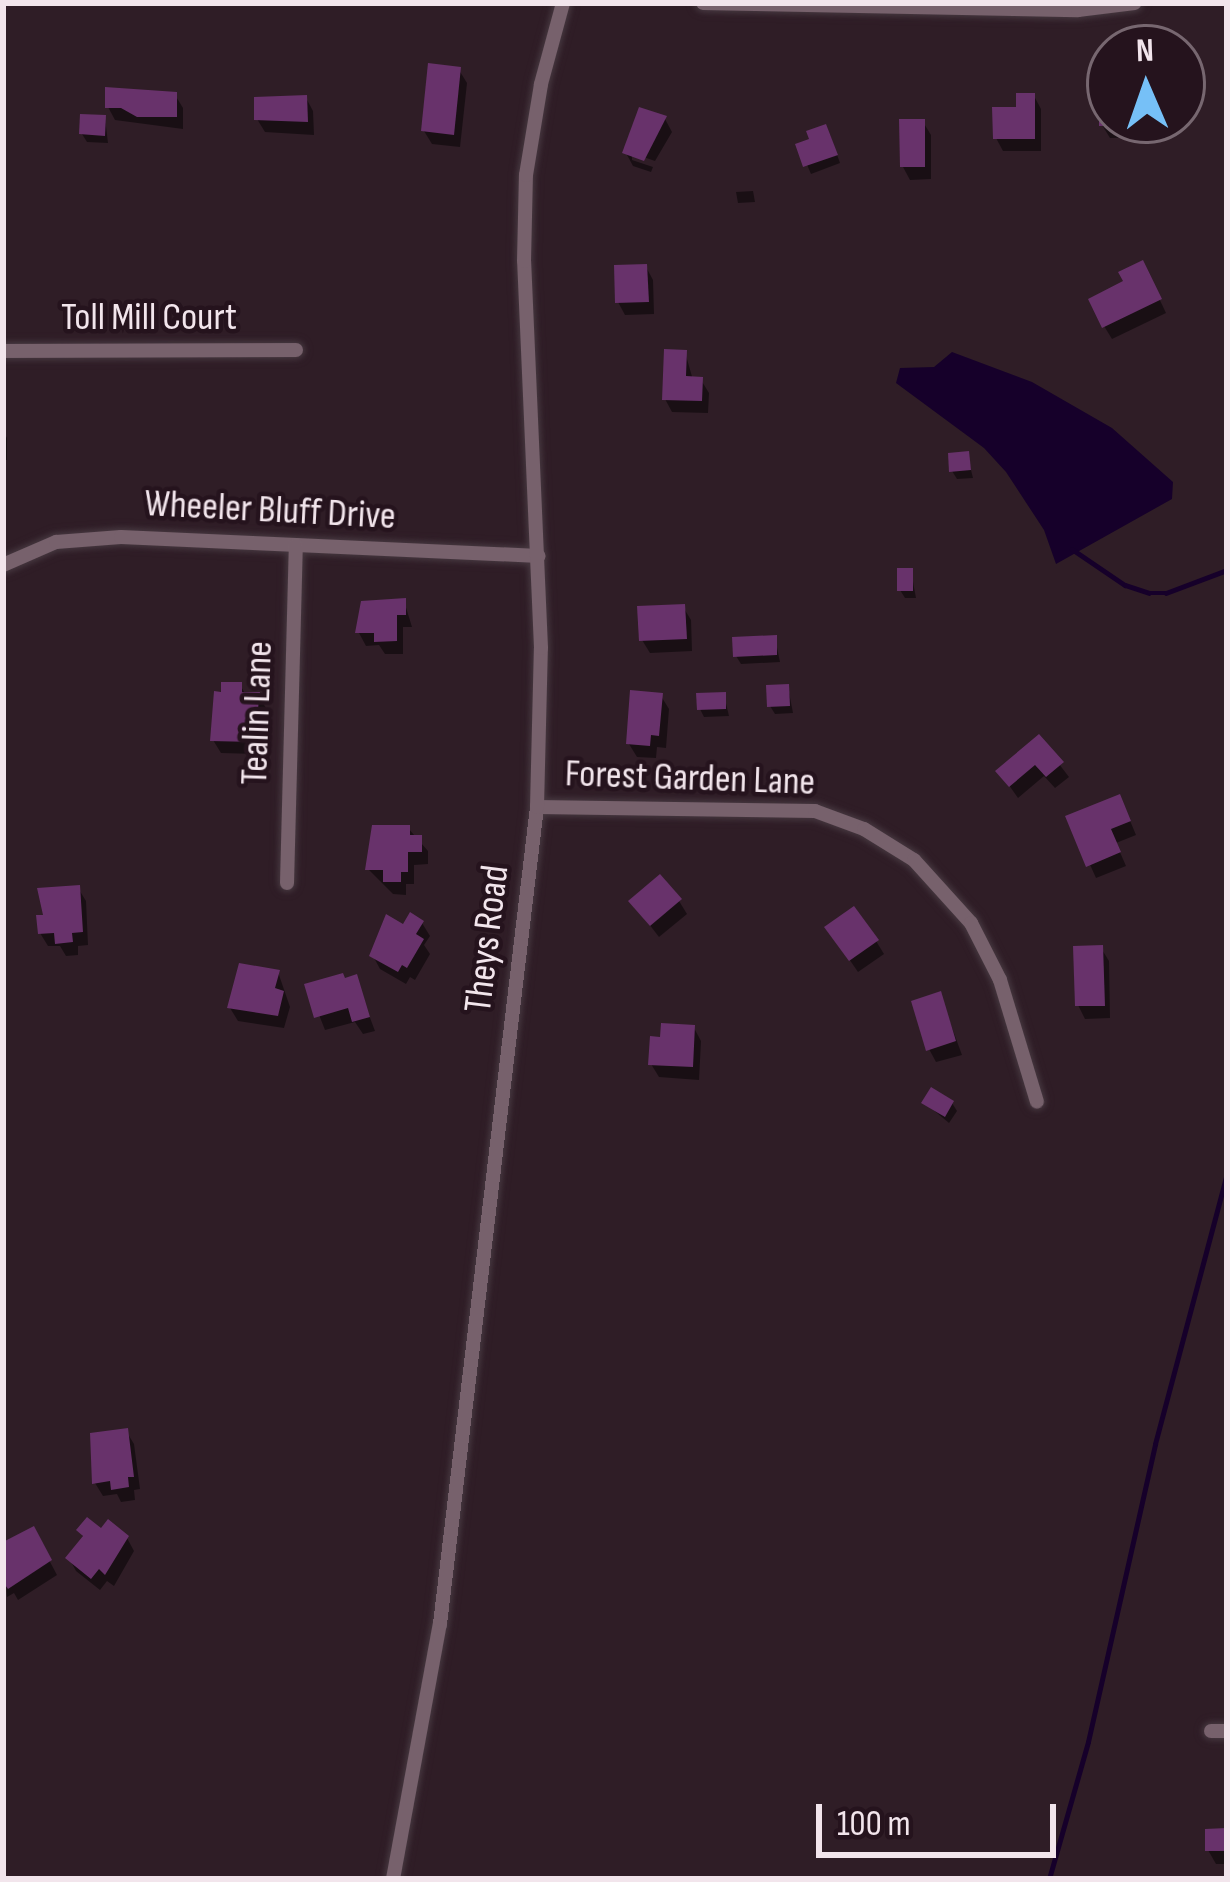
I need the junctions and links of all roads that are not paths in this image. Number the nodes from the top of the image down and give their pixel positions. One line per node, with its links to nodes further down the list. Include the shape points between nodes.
1 (563, 3): 7 (street, Theys Road, via 526,175)
2 (703, 3): 3 (street, via 1078,10)
3 (1135, 3)
4 (296, 350): 5 (street, Toll Mill Court)
5 (3, 351)
6 (296, 545): 7 (street, Wheeler Bluff Drive); 8 (street, Wheeler Bluff Drive, via 121,537 56,542); 10 (street, Tealin Lane)
7 (539, 556): 9 (street, Theys Road)
8 (3, 565)
9 (537, 807): 11 (street, Forest Garden Lane, via 815,811 864,829 914,860 971,923 1000,980); 12 (street, Theys Road, via 440,1624)
10 (286, 883)
11 (1036, 1102)
12 (393, 1879)

